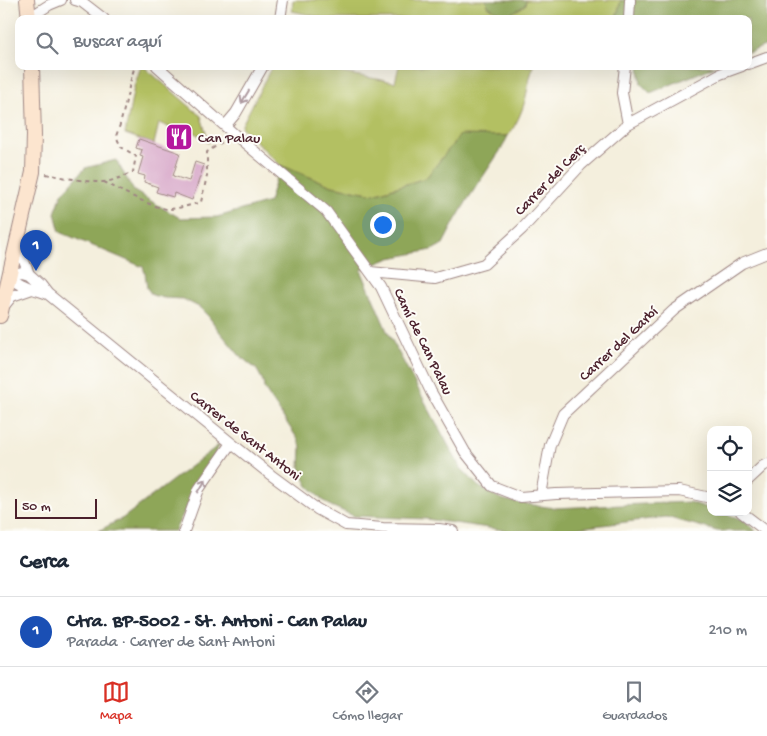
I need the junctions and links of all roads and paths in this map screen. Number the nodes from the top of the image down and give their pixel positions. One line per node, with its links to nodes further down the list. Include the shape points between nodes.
1 (27, 0): 6 (main road)
2 (61, 0): 7 (street)
3 (75, 0): 8 (street)
4 (283, 0): 9 (street)
5 (630, 0): 10 (street)
6 (28, 15)
7 (33, 15)
8 (99, 15)
9 (281, 15)
10 (629, 15)
11 (767, 57): 12 (street)
12 (752, 63)
13 (32, 70): 22 (main road)
14 (134, 70): 23 (path, via 116,136 121,147 136,156 133,172)
15 (162, 70): 20 (street, Camí de Can Palau)
16 (261, 70): 20 (street, one-way to 20)
17 (625, 70): 19 (street, via 622,93)
18 (731, 70): 19 (street, Carrer del Cerç)
19 (628, 124): 26 (street, Carrer del Cerç, via 581,165 522,229 484,264 435,278)
20 (225, 126): 21 (street, Camí de Can Palau)
21 (234, 134): 23 (path, via 207,152 207,176 201,202 168,209); 26 (street, Camí de Can Palau, via 326,211)
22 (33, 172): 23 (path); 24 (main road)
23 (104, 182)
24 (17, 243): 27 (street, Carrer de Sant Antoni); 28 (main road)
25 (767, 253): 35 (street, Carrer del Garbí, via 742,263 674,310 563,414 550,446)
26 (370, 272): 35 (street, Camí de Can Palau, via 381,287 431,392 465,452 492,486 520,497)
27 (29, 274): 28 (street); 30 (street, Carrer de Sant Antoni)
28 (10, 275): 29 (street, Carrer de Sant Antoni); 31 (main road)
29 (32, 289): 30 (street, Carrer de Sant Antoni); 31 (street, via 12,296)
30 (48, 294): 32 (street, Carrer de Sant Antoni)
31 (1, 312)
32 (231, 444): 38 (street, one-way to 32, via 199,489); 39 (street, Carrer de Sant Antoni, via 317,509 346,525)
33 (767, 464): 34 (street)
34 (752, 476)
35 (541, 495): 36 (street, Camí de Can Palau, via 679,491)
36 (707, 497)
37 (746, 516): 40 (street)
38 (184, 531)
39 (453, 531)
40 (766, 531)

